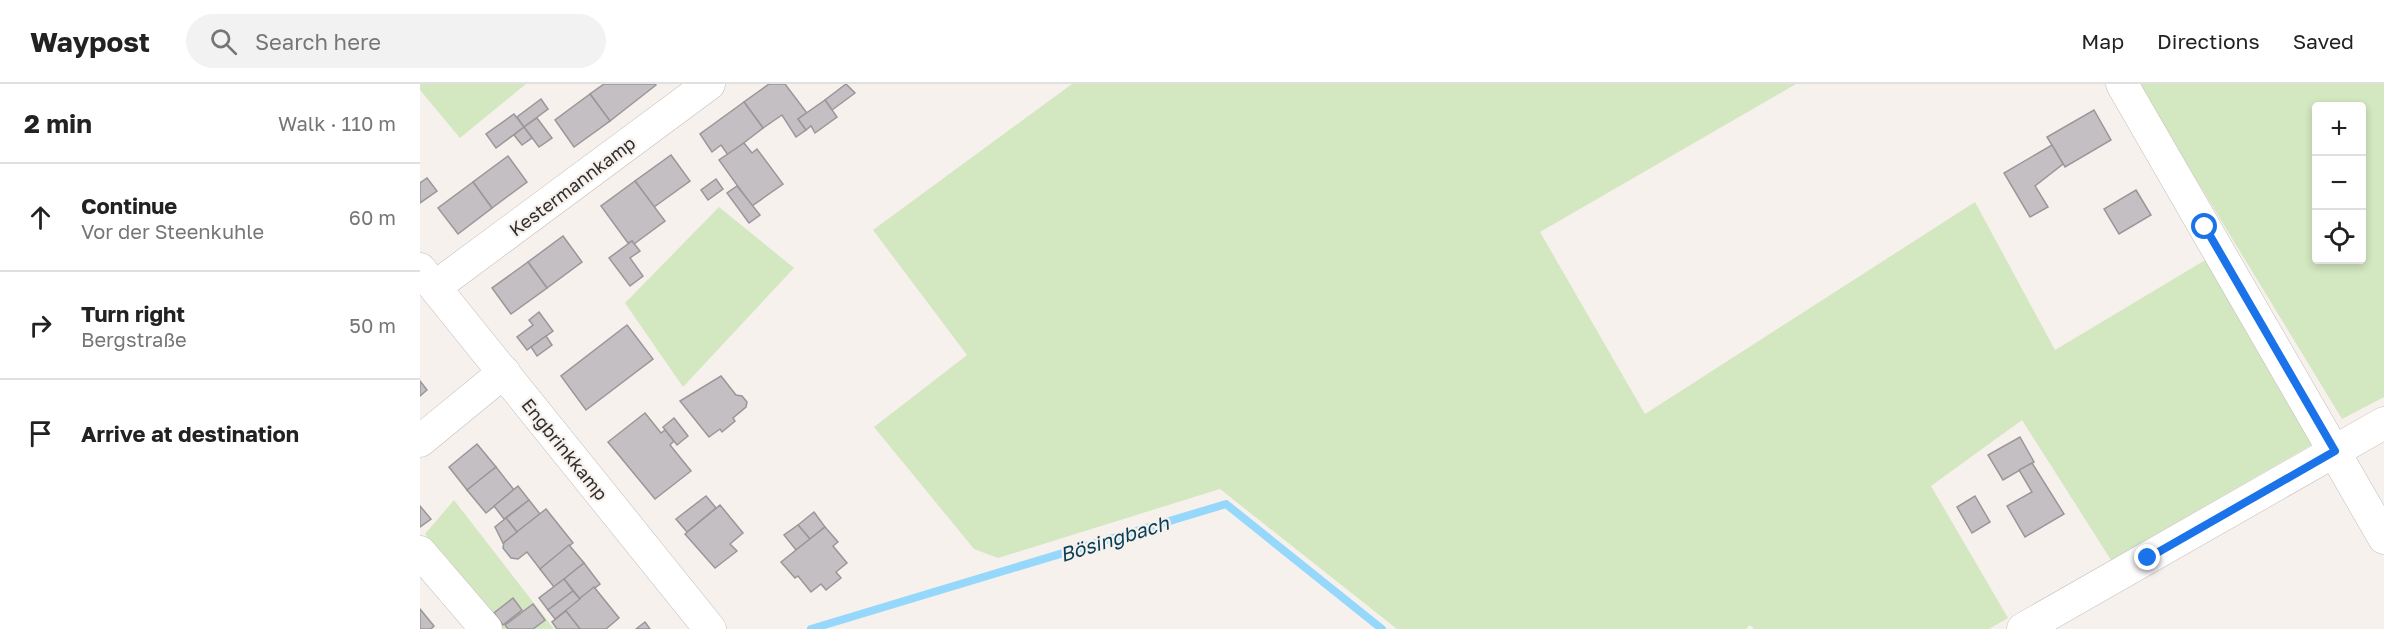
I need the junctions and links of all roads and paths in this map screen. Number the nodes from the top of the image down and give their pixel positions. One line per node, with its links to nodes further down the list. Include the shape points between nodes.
1 (709, 84): 3 (street, Kestermannkamp)
2 (2122, 84): 7 (street)
3 (427, 278): 4 (street, Engbrinkkamp)
4 (504, 372): 6 (street); 11 (street, Engbrinkkamp)
5 (2384, 423): 7 (street)
6 (420, 441)
7 (2335, 451): 8 (street); 12 (street)
8 (2384, 538)
9 (420, 552): 10 (street)
10 (486, 629)
11 (710, 629)
12 (2023, 629)

